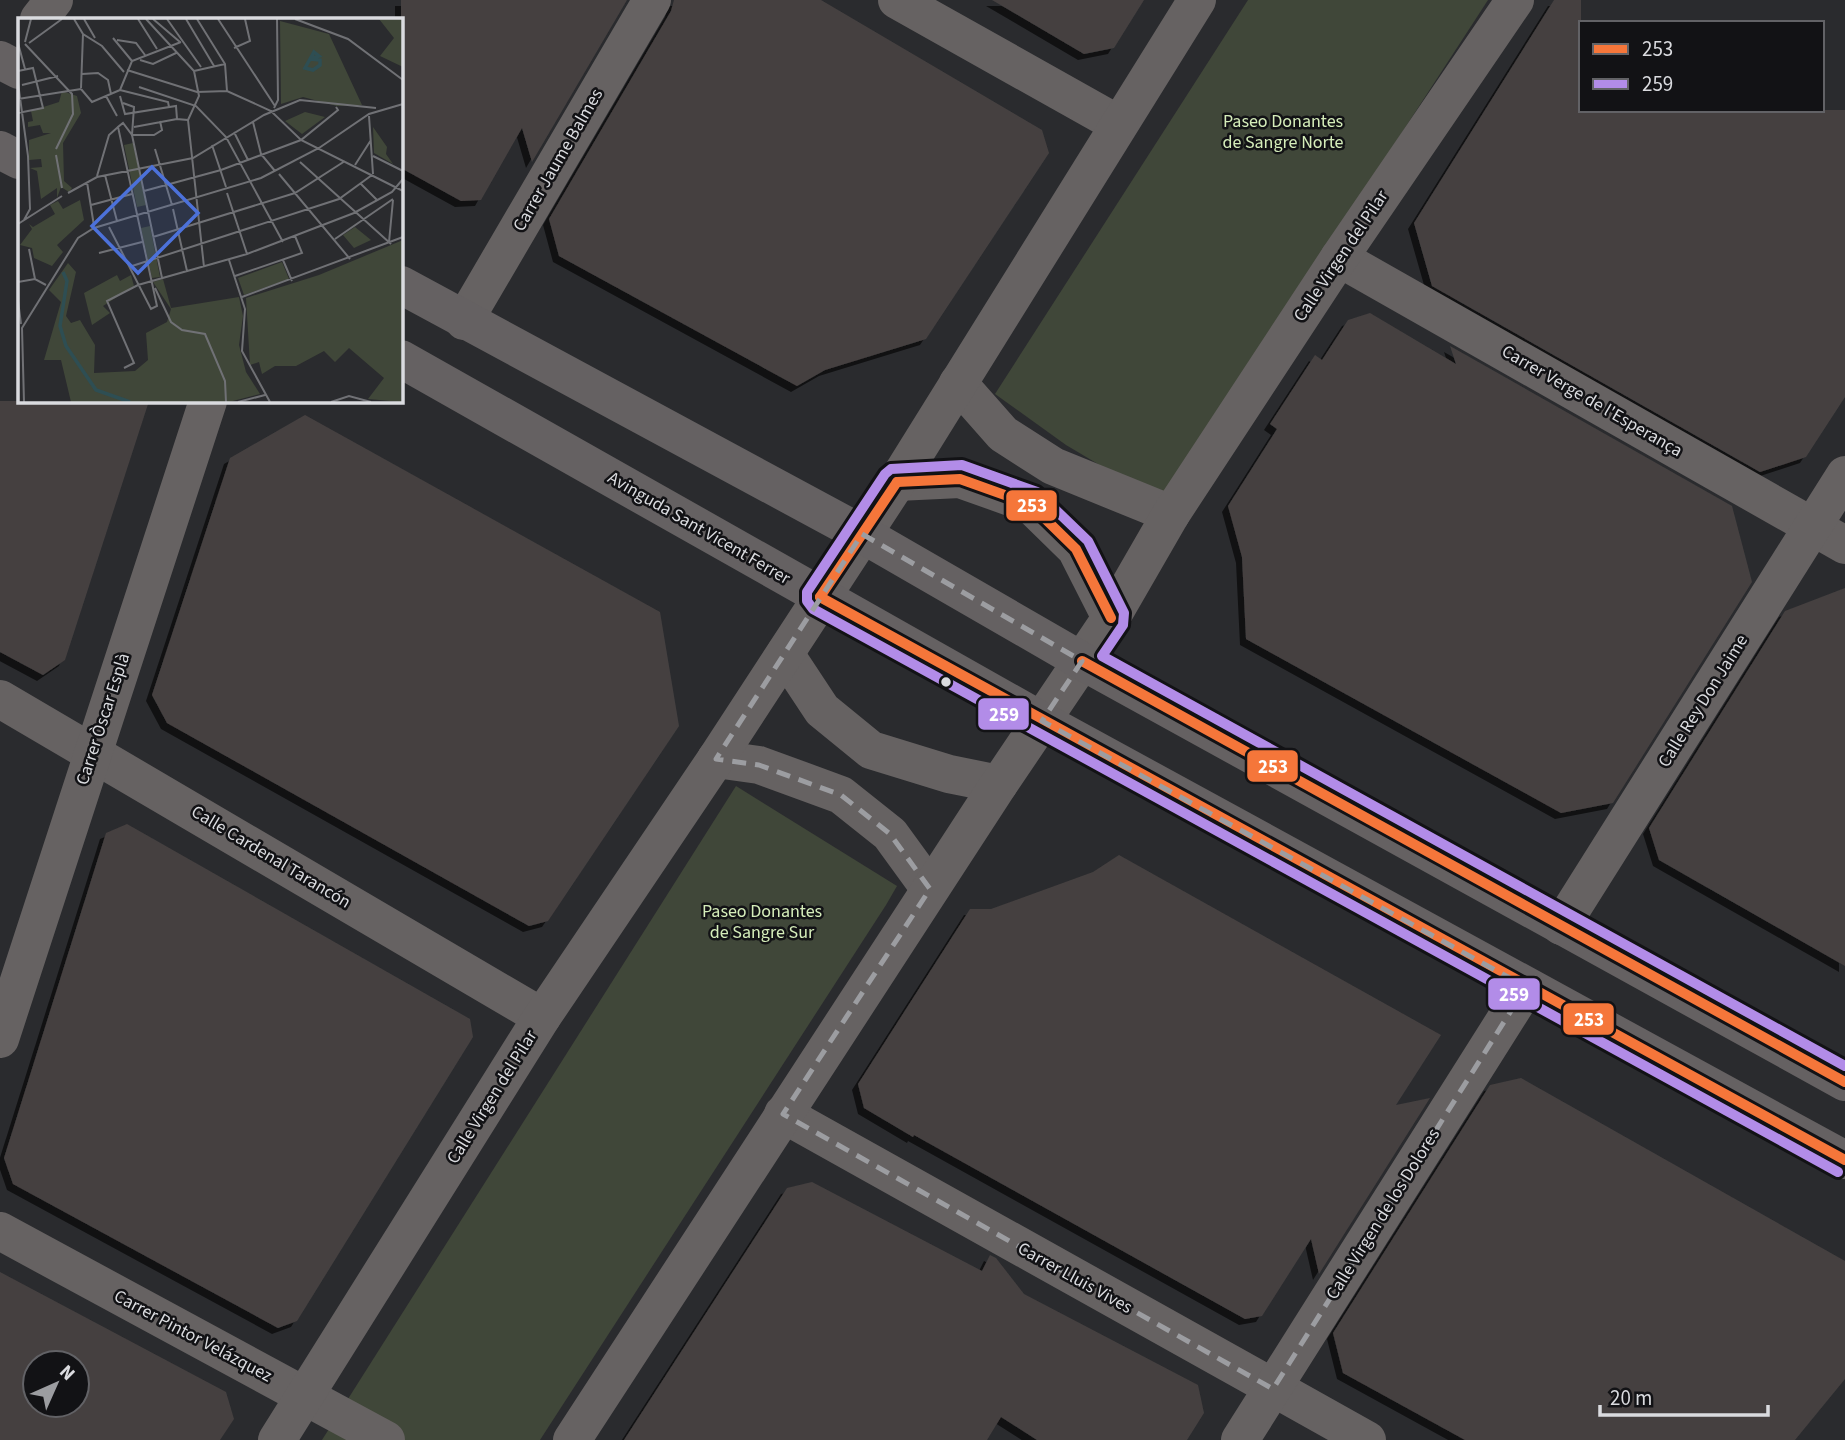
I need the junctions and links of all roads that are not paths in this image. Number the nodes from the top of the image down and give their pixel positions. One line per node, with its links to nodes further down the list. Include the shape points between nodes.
1 (54, 0): 6 (street)
2 (652, 0): 12 (street, Carrer Jaume Balmes)
3 (897, 0): 7 (street)
4 (1197, 0): 7 (street, Calle Virgen del Pilar)
5 (1515, 0): 10 (street, Calle Virgen del Pilar)
6 (40, 18)
7 (1118, 124): 14 (street, Calle Virgen del Pilar)
8 (0, 150): 9 (highway)
9 (18, 159)
10 (1339, 258): 18 (street, Calle Virgen del Pilar); 20 (street, Carrer Verge de l'Esperança)
11 (402, 286): 12 (highway)
12 (464, 321): 19 (highway)
13 (402, 360): 21 (highway, Avinguda Sant Vicent Ferrer)
14 (958, 383): 17 (street, Calle Virgen del Pilar); 18 (street, via 1003,434 1053,466)
15 (208, 402): 27 (street, Carrer Òscar Esplà)
16 (1845, 475): 20 (street, Calle Rey Don Jaime)
17 (897, 482): 19 (street, Calle Virgen del Pilar); 22 (street, via 960,479 1030,504 1076,549)
18 (1171, 514): 22 (street, Calle Virgen del Pilar)
19 (862, 534): 21 (street, Calle Virgen del Pilar); 24 (highway)
20 (1829, 536): 31 (street, Calle Rey Don Jaime)
21 (820, 597): 23 (street, Calle Virgen del Pilar); 26 (highway, Avinguda Sant Vicent Ferrer)
22 (1111, 618): 24 (street, Calle Virgen del Pilar)
23 (785, 654): 28 (street, Calle Virgen del Pilar); 29 (street, via 822,710 871,750)
24 (1082, 661): 26 (street, Calle Virgen del Pilar); 31 (highway)
25 (0, 699): 27 (street, Calle Cardenal Tarancón)
26 (1042, 721): 29 (street, Calle Virgen del Pilar); 32 (highway, Avinguda Sant Vicent Ferrer)
27 (93, 752): 33 (street, Calle Cardenal Tarancón); 34 (street, Carrer Òscar Esplà)
28 (716, 759): 30 (street, via 759,765 841,796 890,834); 33 (street, Calle Virgen del Pilar)
29 (999, 784): 30 (street, Calle Virgen del Pilar)
30 (930, 889): 36 (street, Calle Virgen del Pilar)
31 (1561, 926): 35 (highway)
32 (1526, 987): 37 (highway, Avinguda Sant Vicent Ferrer); 39 (street, Calle Virgen de los Dolores)
33 (542, 1017): 40 (street, Calle Virgen del Pilar)
34 (0, 1038)
35 (1845, 1083)
36 (783, 1114): 39 (street, Carrer Lluis Vives); 43 (street, Calle Virgen del Pilar)
37 (1845, 1160)
38 (0, 1231): 40 (street, Carrer Pintor Velázquez)
39 (1273, 1389): 44 (street, Calle Virgen de los Dolores); 45 (street, Carrer Lluis Vives)
40 (306, 1397): 41 (street, Calle Virgen del Pilar); 42 (street, Carrer Pintor Velázquez)
41 (277, 1440)
42 (386, 1440)
43 (572, 1440)
44 (1240, 1440)
45 (1367, 1440)

